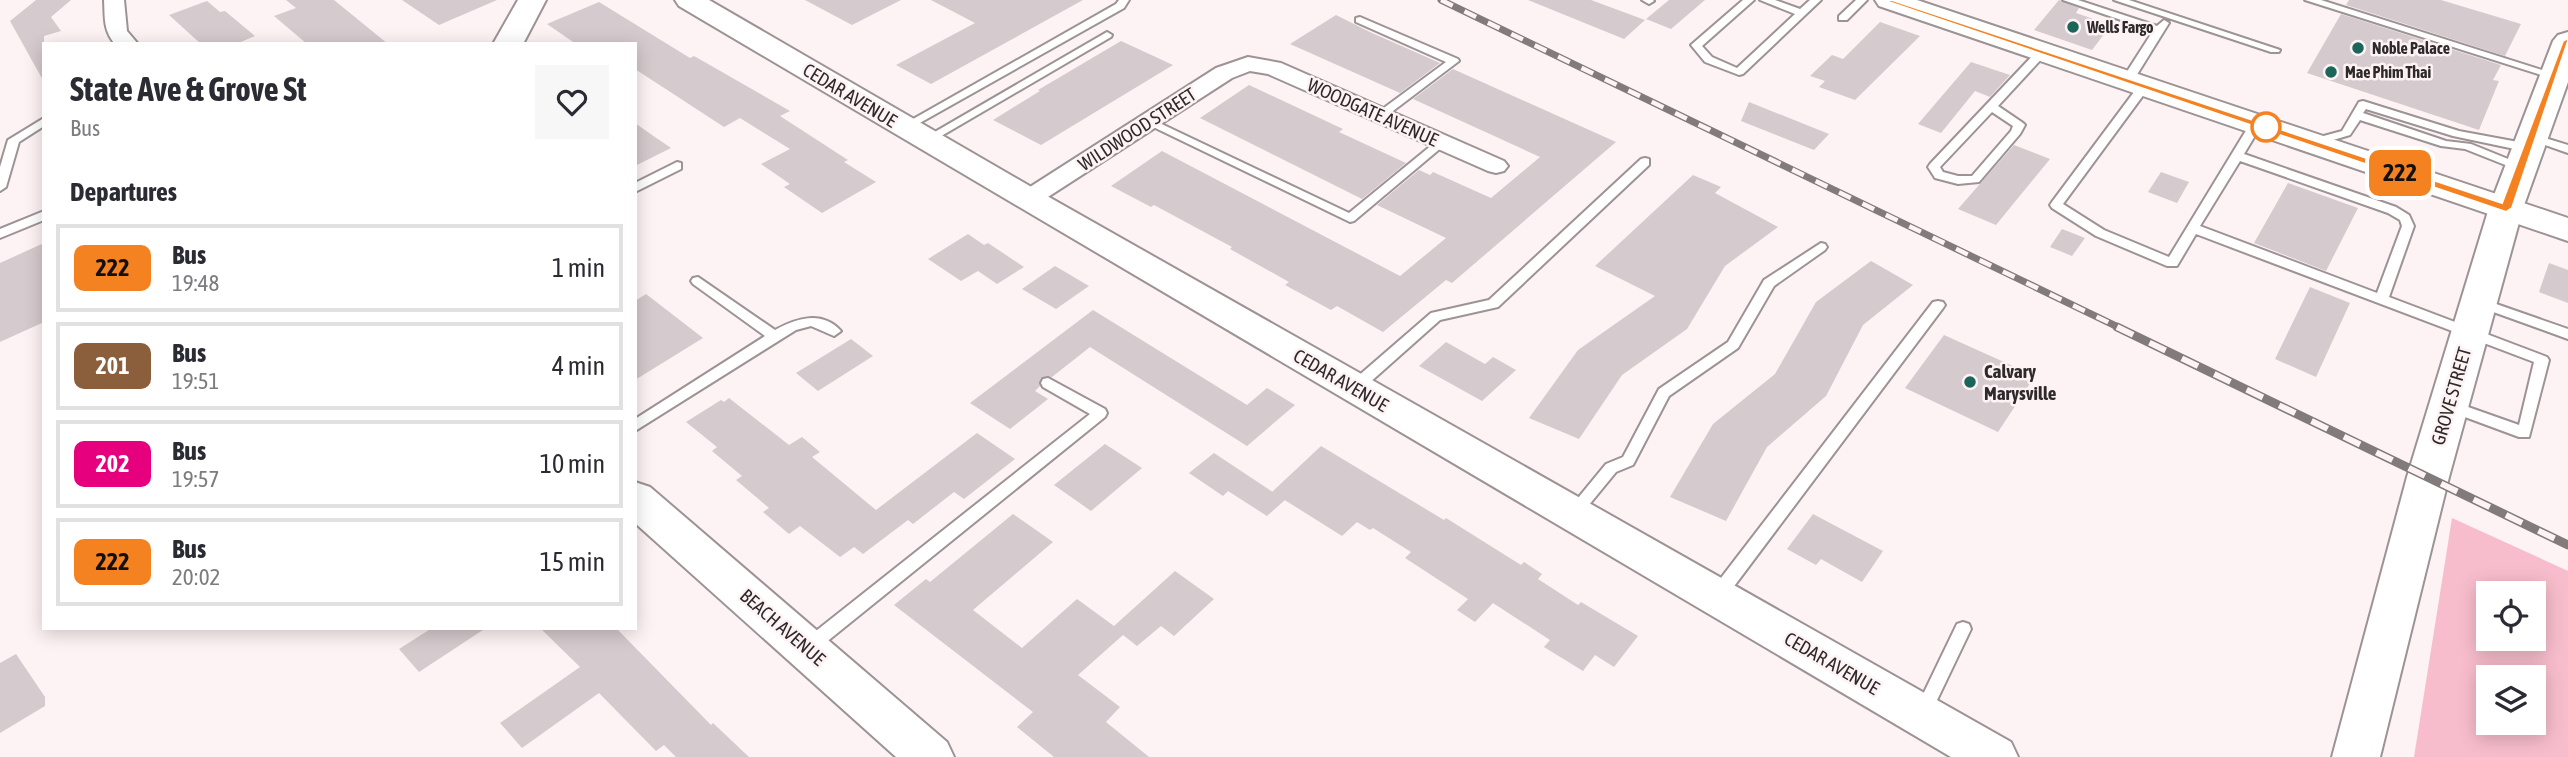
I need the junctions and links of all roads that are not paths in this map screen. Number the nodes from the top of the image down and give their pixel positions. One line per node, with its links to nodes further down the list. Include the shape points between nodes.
1 (114, 0): 23 (street, via 116,32)
2 (533, 0): 24 (street)
3 (689, 0): 36 (street, CEDAR AVENUE)
4 (1124, 0): 36 (lane)
5 (1749, 0): 16 (lane, via 1696,45 1710,60 1739,72)
6 (1765, 0): 16 (lane)
7 (1816, 0): 16 (lane)
8 (1862, 0): 18 (lane)
9 (1889, 0): 26 (street)
10 (2119, 0): 15 (lane)
11 (2157, 0): 15 (lane)
12 (2310, 0): 28 (lane)
13 (2060, 1): 20 (lane)
14 (2079, 9): 20 (lane)
15 (2150, 10): 17 (lane)
16 (1802, 13)
17 (2169, 16): 20 (lane); 25 (lane)
18 (1843, 18)
19 (1360, 20): 31 (lane, via 1454,61)
20 (2158, 33): 29 (lane)
21 (1107, 35): 36 (lane)
22 (2568, 41): 28 (street, GROVE STREET)
23 (125, 42)
24 (509, 42)
25 (2275, 50)
26 (2042, 52): 29 (street); 30 (lane)
27 (1248, 64): 31 (street, WOODGATE AVENUE, via 1273,68); 33 (street, WILDWOOD STREET, via 1224,73)
28 (2555, 76): 40 (street, GROVE STREET)
29 (2135, 83): 35 (street); 50 (lane, via 2056,205 2100,233 2172,263)
30 (1992, 107): 30 (lane, via 2019,125 2016,132 1975,179 1939,175 1934,167 1944,154)
31 (1381, 115): 37 (street, WOODGATE AVENUE)
32 (2357, 115): 38 (lane, via 2346,133); 40 (lane, via 2445,144); 40 (lane, via 2363,104 2457,134)
33 (1149, 121): 37 (lane, via 1350,218); 47 (street, WILDWOOD STREET)
34 (42, 122): 45 (lane, via 14,140)
35 (2256, 124): 38 (street); 41 (lane)
36 (916, 134): 47 (street, CEDAR AVENUE)
37 (1442, 142): 44 (street, WOODGATE AVENUE)
38 (2311, 143): 48 (street)
39 (2568, 149): 40 (lane)
40 (2528, 150): 48 (street, GROVE STREET)
41 (2238, 156): 50 (lane); 55 (lane, via 2405,218 2408,226)
42 (1644, 162): 62 (lane, via 1493,304 1436,316)
43 (677, 166): 46 (lane)
44 (1496, 166)
45 (0, 187)
46 (637, 187)
47 (1028, 200): 62 (street, CEDAR AVENUE)
48 (2506, 208): 51 (street); 57 (street, GROVE STREET)
49 (42, 216): 52 (lane)
50 (2193, 228): 55 (lane)
51 (2568, 230)
52 (0, 234)
53 (1821, 247): 66 (lane, via 1769,283 1734,345 1664,393 1628,461 1611,468)
54 (698, 281): 60 (lane)
55 (2381, 300): 57 (lane)
56 (1938, 305): 67 (lane)
57 (2474, 318): 59 (lane); 63 (street, GROVE STREET); 63 (lane, via 2542,360 2524,433)
58 (834, 331): 60 (lane, via 822,323 801,321)
59 (2568, 334)
60 (775, 336): 64 (lane)
61 (1048, 383): 69 (lane, via 1100,413)
62 (1354, 388): 66 (street, CEDAR AVENUE)
63 (2449, 405): 73 (street, GROVE STREET)
64 (637, 425)
65 (637, 500): 69 (street, BEACH AVENUE)
66 (1573, 514): 67 (street, CEDAR AVENUE)
67 (1717, 597): 70 (street, CEDAR AVENUE)
68 (1963, 629): 70 (lane)
69 (807, 648): 71 (street, BEACH AVENUE)
70 (1921, 715): 72 (street, CEDAR AVENUE)
71 (930, 757)
72 (1994, 757)
73 (2356, 757)

